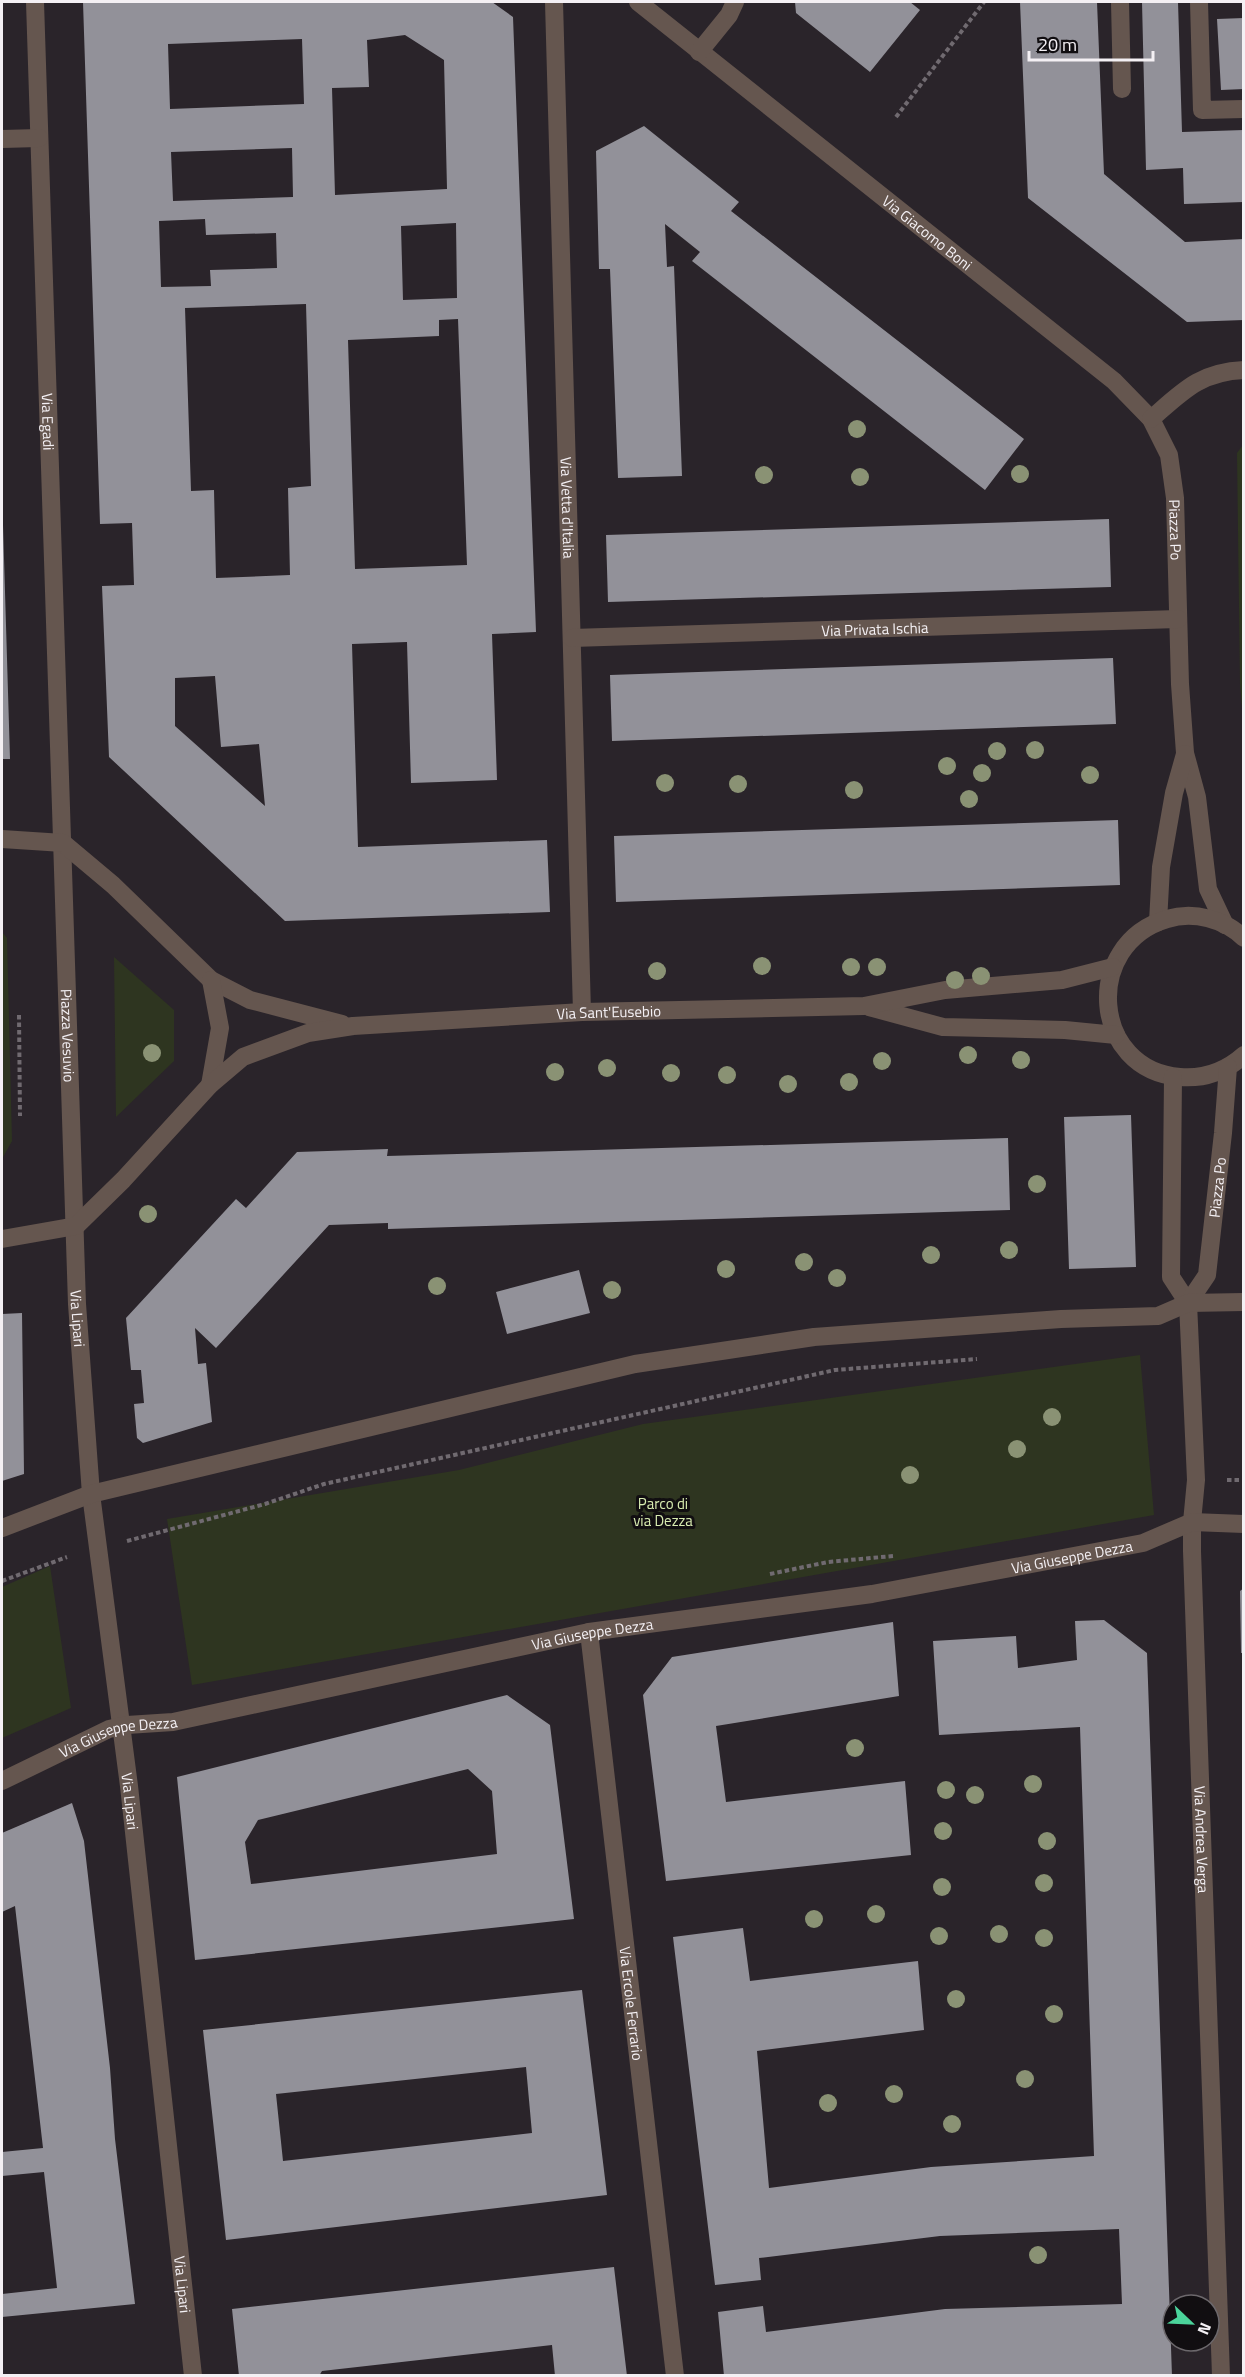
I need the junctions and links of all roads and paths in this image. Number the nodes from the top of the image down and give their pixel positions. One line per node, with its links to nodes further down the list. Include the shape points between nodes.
1 (35, 2): 12 (street, Via Egadi)
2 (554, 2): 17 (street, Via Vetta d'Italia)
3 (638, 2): 8 (street, Via Giacomo Boni)
4 (735, 2): 8 (street)
5 (984, 2): 11 (path)
6 (1120, 2): 9 (street)
7 (1199, 2): 10 (street, via 1202,110)
8 (699, 52): 15 (street, Via Giacomo Boni, via 1114,381)
9 (1122, 89)
10 (1244, 109)
11 (896, 117)
12 (39, 138): 13 (street); 20 (street, Via Egadi)
13 (2, 139)
14 (1244, 370): 15 (street, via 1193,383)
15 (1151, 419): 16 (street, Piazza Po, via 1169,455 1175,498)
16 (1178, 619): 17 (street, Via Privata Ischia); 18 (street, Piazza Po)
17 (572, 638): 27 (street, Via Vetta d'Italia)
18 (1185, 753): 21 (street, Piazza Po, via 1161,867); 22 (street, Piazza Po, via 1197,797 1208,889)
19 (2, 839): 20 (street)
20 (63, 843): 25 (street, via 113,885); 36 (street, Piazza Vesuvio)
21 (1158, 922): 22 (street, via 1193,916); 24 (street, via 1130,941)
22 (1225, 925): 23 (street)
23 (1244, 938)
24 (1113, 967): 26 (street, Via Sant'Eusebio, via 1062,980 945,990); 30 (street, via 1108,1005)
25 (211, 980): 29 (street, via 250,1000); 34 (street, via 220,1028)
26 (864, 1005): 27 (street, Via Sant'Eusebio); 30 (street, Via Sant'Eusebio, via 943,1027)
27 (582, 1012): 29 (street, Via Sant'Eusebio)
28 (19, 1015): 35 (path)
29 (353, 1026): 34 (street, via 308,1033 243,1057)
30 (1116, 1035): 33 (street, via 1143,1064)
31 (1244, 1055): 32 (street)
32 (1228, 1067): 33 (street, via 1205,1076); 39 (street, Piazza Po, via 1207,1275)
33 (1173, 1077): 39 (street, via 1171,1277)
34 (210, 1085): 36 (street)
35 (21, 1116)
36 (76, 1226): 37 (street); 41 (street, Via Lipari, via 77,1304)
37 (2, 1239)
38 (1244, 1302): 39 (street)
39 (1188, 1303): 41 (street, via 1158,1316 814,1337 635,1364); 42 (street, Via Andrea Verga, via 1196,1480)
40 (985, 1358): 45 (path, via 835,1370 324,1484 201,1522)
41 (91, 1494): 44 (street); 49 (street, Via Lipari)
42 (1192, 1522): 43 (street); 48 (street, Via Giuseppe Dezza, via 1143,1544 872,1594); 53 (street, Via Andrea Verga)
43 (1244, 1524)
44 (2, 1528)
45 (144, 1535)
46 (64, 1558): 47 (path)
47 (2, 1581)
48 (589, 1632): 49 (street, Via Giuseppe Dezza, via 173,1722); 52 (street, Via Ercole Ferrario)
49 (121, 1727): 50 (street, Via Giuseppe Dezza, via 109,1729); 51 (street, Via Lipari)
50 (2, 1781)
51 (193, 2376)
52 (675, 2376)
53 (1221, 2376)

